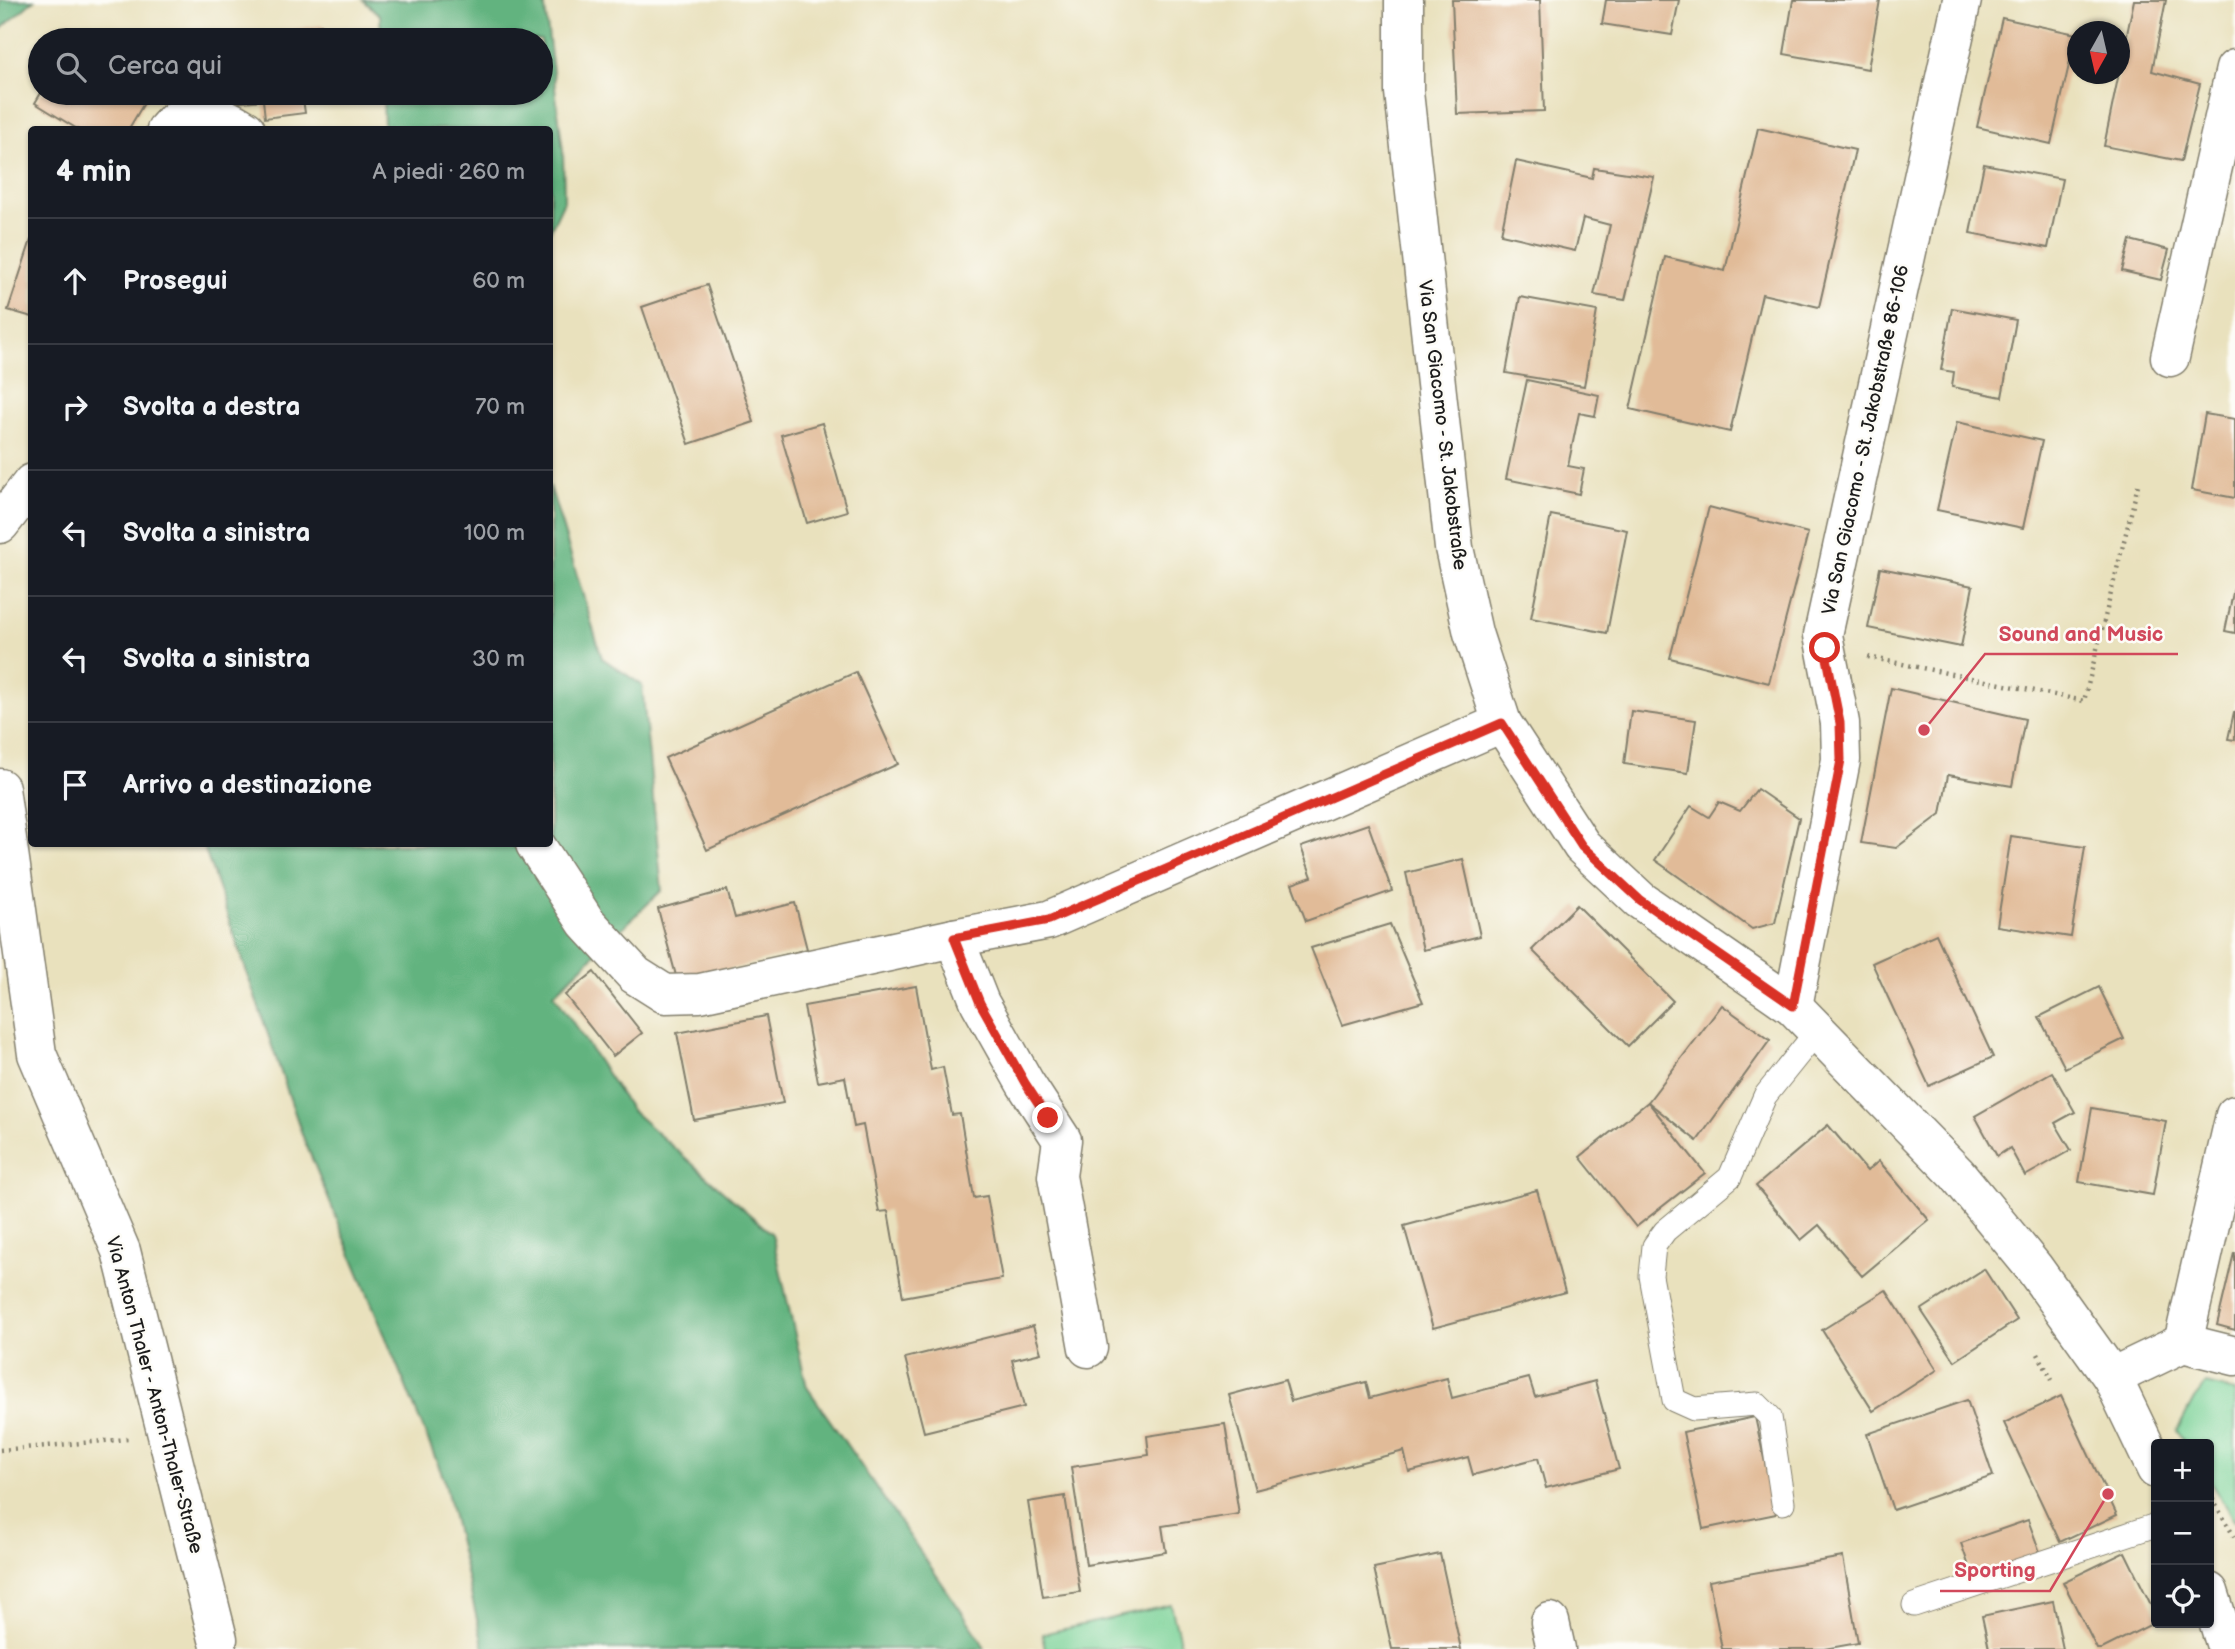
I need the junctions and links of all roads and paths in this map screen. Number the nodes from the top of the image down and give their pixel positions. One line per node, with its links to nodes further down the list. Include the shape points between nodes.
1 (1404, 0): 11 (street, Via San Giacomo - St. Jakobstraße, via 1404,92 1454,548 1473,633)
2 (1962, 0): 10 (street, Via San Giacomo - St. Jakobstraße 86-106, via 1823,635)
3 (2235, 69): 6 (street)
4 (169, 126): 5 (street, via 192,111 223,115)
5 (240, 126)
6 (2170, 357)
7 (2139, 481): 10 (path, via 2084,701)
8 (28, 488): 9 (street)
9 (0, 524)
10 (1825, 648): 15 (street, Via San Giacomo - St. Jakobstraße 86-106, via 1840,723 1841,760)
11 (1502, 723): 14 (street, via 1049,920); 15 (street, Via San Giacomo - St. Jakobstraße, via 1582,846 1640,900)
12 (0, 788): 24 (street, Via Anton Thaler - Anton-Thaler-Straße, via 37,1054 121,1251)
13 (537, 847): 14 (street, via 586,922 635,975 665,994 700,993)
14 (954, 938): 19 (street, via 980,1003 1062,1140 1057,1176)
15 (1806, 1018): 22 (street, Via San Giacomo - St. Jakobstraße, via 1957,1174 2034,1268); 28 (lane, via 1730,1177 1665,1231 1654,1246 1651,1276 1674,1400 1694,1409 1756,1404 1770,1417)
16 (2235, 1115): 17 (street)
17 (2230, 1163): 18 (street)
18 (2183, 1343): 21 (street); 22 (street)
19 (1088, 1349)
20 (2038, 1354): 23 (path)
21 (2235, 1356)
22 (2112, 1377): 26 (street, Via San Giacomo - St. Jakobstraße)
23 (2052, 1380)
24 (166, 1436): 25 (path); 33 (street, Via Anton Thaler - Anton-Thaler-Straße)
25 (0, 1450)
26 (2151, 1459)
27 (2214, 1502): 30 (path)
28 (1783, 1503)
29 (2151, 1527): 31 (lane)
30 (2235, 1538)
31 (1914, 1605)
32 (2214, 1608): 34 (street)
33 (219, 1644)
34 (2227, 1649)

